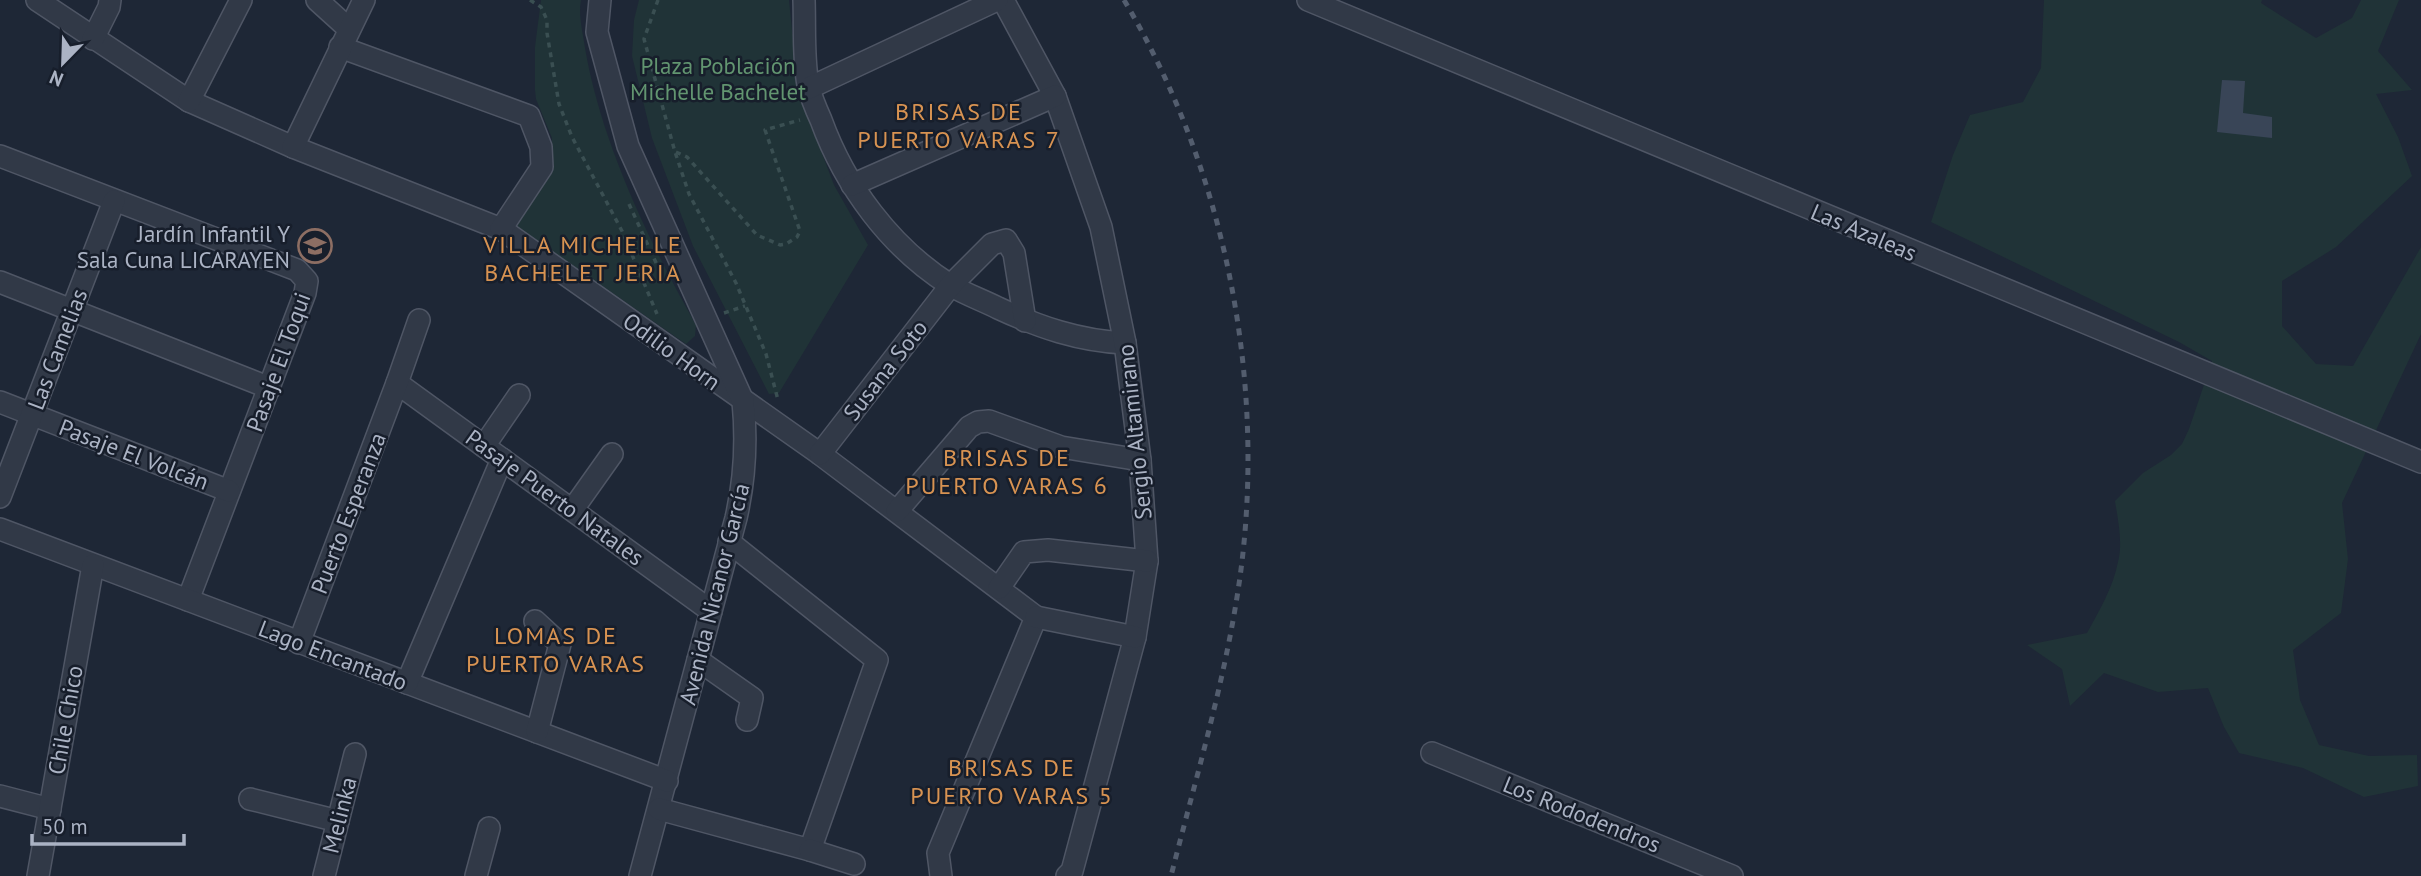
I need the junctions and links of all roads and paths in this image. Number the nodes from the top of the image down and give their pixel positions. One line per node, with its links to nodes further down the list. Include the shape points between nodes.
1 (37, 0): 14 (street, Odilio Horn)
2 (110, 0): 14 (street)
3 (241, 0): 17 (street)
4 (317, 0): 13 (street)
5 (365, 0): 13 (street)
6 (530, 0): 32 (path, via 541,7 547,20 559,104 639,268)
7 (600, 0): 30 (street, Avenida Nicanor García, via 597,32 628,146)
8 (658, 0): 20 (path, via 644,39)
9 (804, 0): 15 (street)
10 (997, 0): 15 (street)
11 (1003, 0): 16 (street, Sergio Altamirano)
12 (1308, 0): 46 (street, Las Azaleas)
13 (345, 38): 19 (street); 24 (street, via 529,116 541,147 541,167)
14 (93, 39): 17 (street, Odilio Horn)
15 (809, 88): 18 (street)
16 (1055, 96): 22 (street); 31 (street, Sergio Altamirano, via 1101,227)
17 (189, 101): 19 (street, Odilio Horn)
18 (818, 115): 20 (path, via 765,130 800,231 786,244 757,235 687,157); 22 (street)
19 (293, 147): 24 (street, Odilio Horn)
20 (675, 152): 40 (path, via 688,194 736,283 766,354)
21 (0, 156): 23 (street)
22 (852, 186): 26 (street, via 897,241)
23 (114, 201): 27 (street, Las Camelias); 35 (street, Pasaje El Toqui, via 297,270 307,281)
24 (501, 229): 32 (street, Odilio Horn)
25 (0, 282): 27 (street)
26 (951, 285): 29 (street); 29 (street, Susana Soto, via 992,244 1006,240 1014,253); 43 (street, Susana Soto)
27 (72, 310): 35 (street); 39 (street, Las Camelias)
28 (419, 320): 34 (street, Puerto Esperanza)
29 (1026, 321): 31 (street, via 1090,340)
30 (712, 334): 33 (street, via 706,353); 37 (street, Avenida Nicanor García)
31 (1125, 343): 45 (street, Sergio Altamirano)
32 (665, 346): 33 (street, Odilio Horn)
33 (686, 361): 37 (street, Odilio Horn)
34 (397, 383): 41 (street, Pasaje Puerto Natales); 61 (street, Puerto Esperanza)
35 (270, 388): 47 (street, Pasaje El Toqui)
36 (519, 395): 41 (street)
37 (743, 401): 40 (street, Odilio Horn); 52 (street, Avenida Nicanor García, via 745,469)
38 (0, 402): 39 (street, Pasaje El Volcán)
39 (32, 414): 47 (street, Pasaje El Volcán); 48 (street, Las Camelias)
40 (780, 427): 43 (street, Odilio Horn)
41 (484, 446): 44 (street, Pasaje Puerto Natales)
42 (612, 454): 49 (street)
43 (820, 454): 50 (street, Odilio Horn)
44 (502, 458): 49 (street, Pasaje Puerto Natales); 63 (street)
45 (1140, 460): 50 (street, via 1061,447 989,421 978,422); 53 (street, Sergio Altamirano)
46 (2421, 462)
47 (229, 491): 56 (street, Pasaje El Toqui)
48 (0, 497)
49 (573, 509): 57 (street, Pasaje Puerto Natales)
50 (897, 510): 55 (street, Odilio Horn)
51 (0, 529): 54 (street, Lago Encantado)
52 (729, 542): 57 (street, Avenida Nicanor García); 75 (street, via 877,660)
53 (1147, 561): 55 (street, via 1048,550 1024,552); 60 (street, Sergio Altamirano)
54 (93, 565): 56 (street, Lago Encantado); 71 (street, Chile Chico)
55 (999, 588): 58 (street, Odilio Horn)
56 (188, 600): 61 (street, Lago Encantado)
57 (711, 611): 62 (street, Avenida Nicanor García)
58 (1036, 617): 60 (street); 81 (street, via 938,853)
59 (535, 621): 65 (street, via 561,644)
60 (1135, 637): 82 (street, Sergio Altamirano)
61 (299, 643): 63 (street, Lago Encantado)
62 (698, 660): 64 (street, via 752,698); 68 (street, Avenida Nicanor García)
63 (407, 683): 65 (street, Lago Encantado)
64 (747, 720)
65 (537, 732): 68 (street, Lago Encantado)
66 (1432, 753): 83 (street, Los Rododendros)
67 (355, 754): 73 (street, Melinka)
68 (667, 781): 72 (street, Avenida Nicanor García)
69 (0, 796): 71 (street)
70 (250, 799): 73 (street)
71 (50, 809): 77 (street, Chile Chico)
72 (659, 809): 75 (street); 80 (street, Avenida Nicanor García)
73 (338, 821): 78 (street, Melinka)
74 (489, 828): 79 (street)
75 (810, 850): 76 (street)
76 (854, 864)
77 (38, 876)
78 (324, 876)
79 (477, 876)
80 (640, 876)
81 (941, 876)
82 (1067, 876)
83 (1732, 876)

